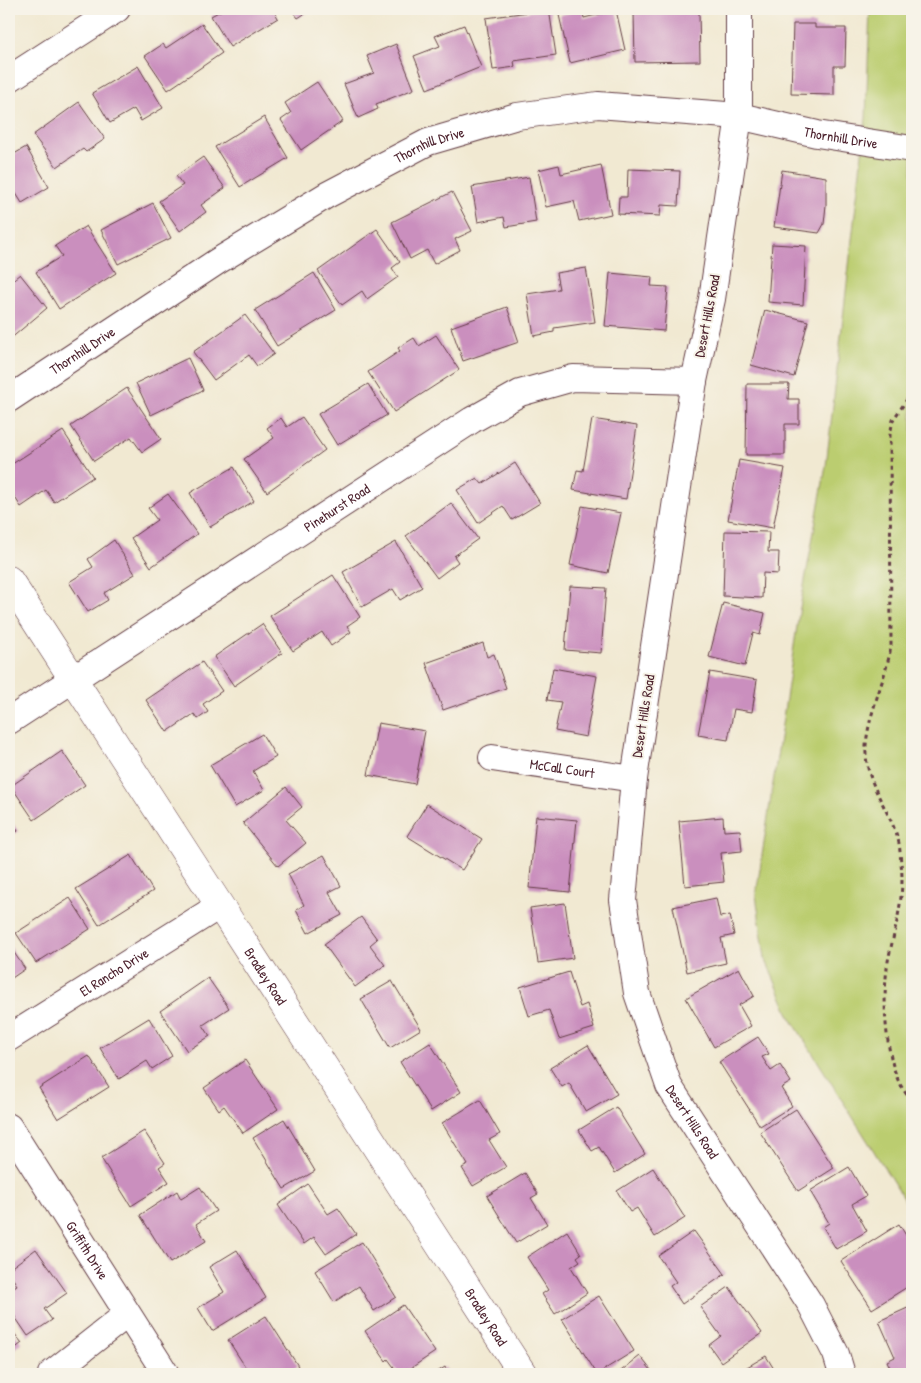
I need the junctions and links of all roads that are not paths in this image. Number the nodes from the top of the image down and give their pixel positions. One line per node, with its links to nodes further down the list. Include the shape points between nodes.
1 (118, 9): 3 (street)
2 (739, 9): 4 (street, Desert Hills Road)
3 (9, 79)
4 (739, 116): 5 (street, Thornhill Drive, via 817,134); 6 (street, Desert Hills Road, via 712,299); 7 (street, Thornhill Drive, via 598,105 517,116 428,142 327,195 226,256)
5 (912, 149)
6 (694, 380): 9 (street, Pinehurst Road, via 573,378 520,393 464,425); 12 (street, Desert Hills Road)
7 (9, 398)
8 (9, 580): 9 (street, Bradley Road)
9 (74, 680): 10 (street, Pinehurst Road); 13 (street, Bradley Road)
10 (9, 721)
11 (492, 758): 12 (street, McCall Court)
12 (634, 779): 20 (street, Desert Hills Road, via 623,900 637,993 669,1086 812,1305)
13 (219, 906): 14 (street, El Rancho Drive); 19 (street, Bradley Road)
14 (9, 1038)
15 (9, 1127): 16 (street, Griffith Drive)
16 (126, 1315): 17 (street); 18 (street, Griffith Drive)
17 (51, 1374)
18 (166, 1374)
19 (523, 1374)
20 (842, 1374)

